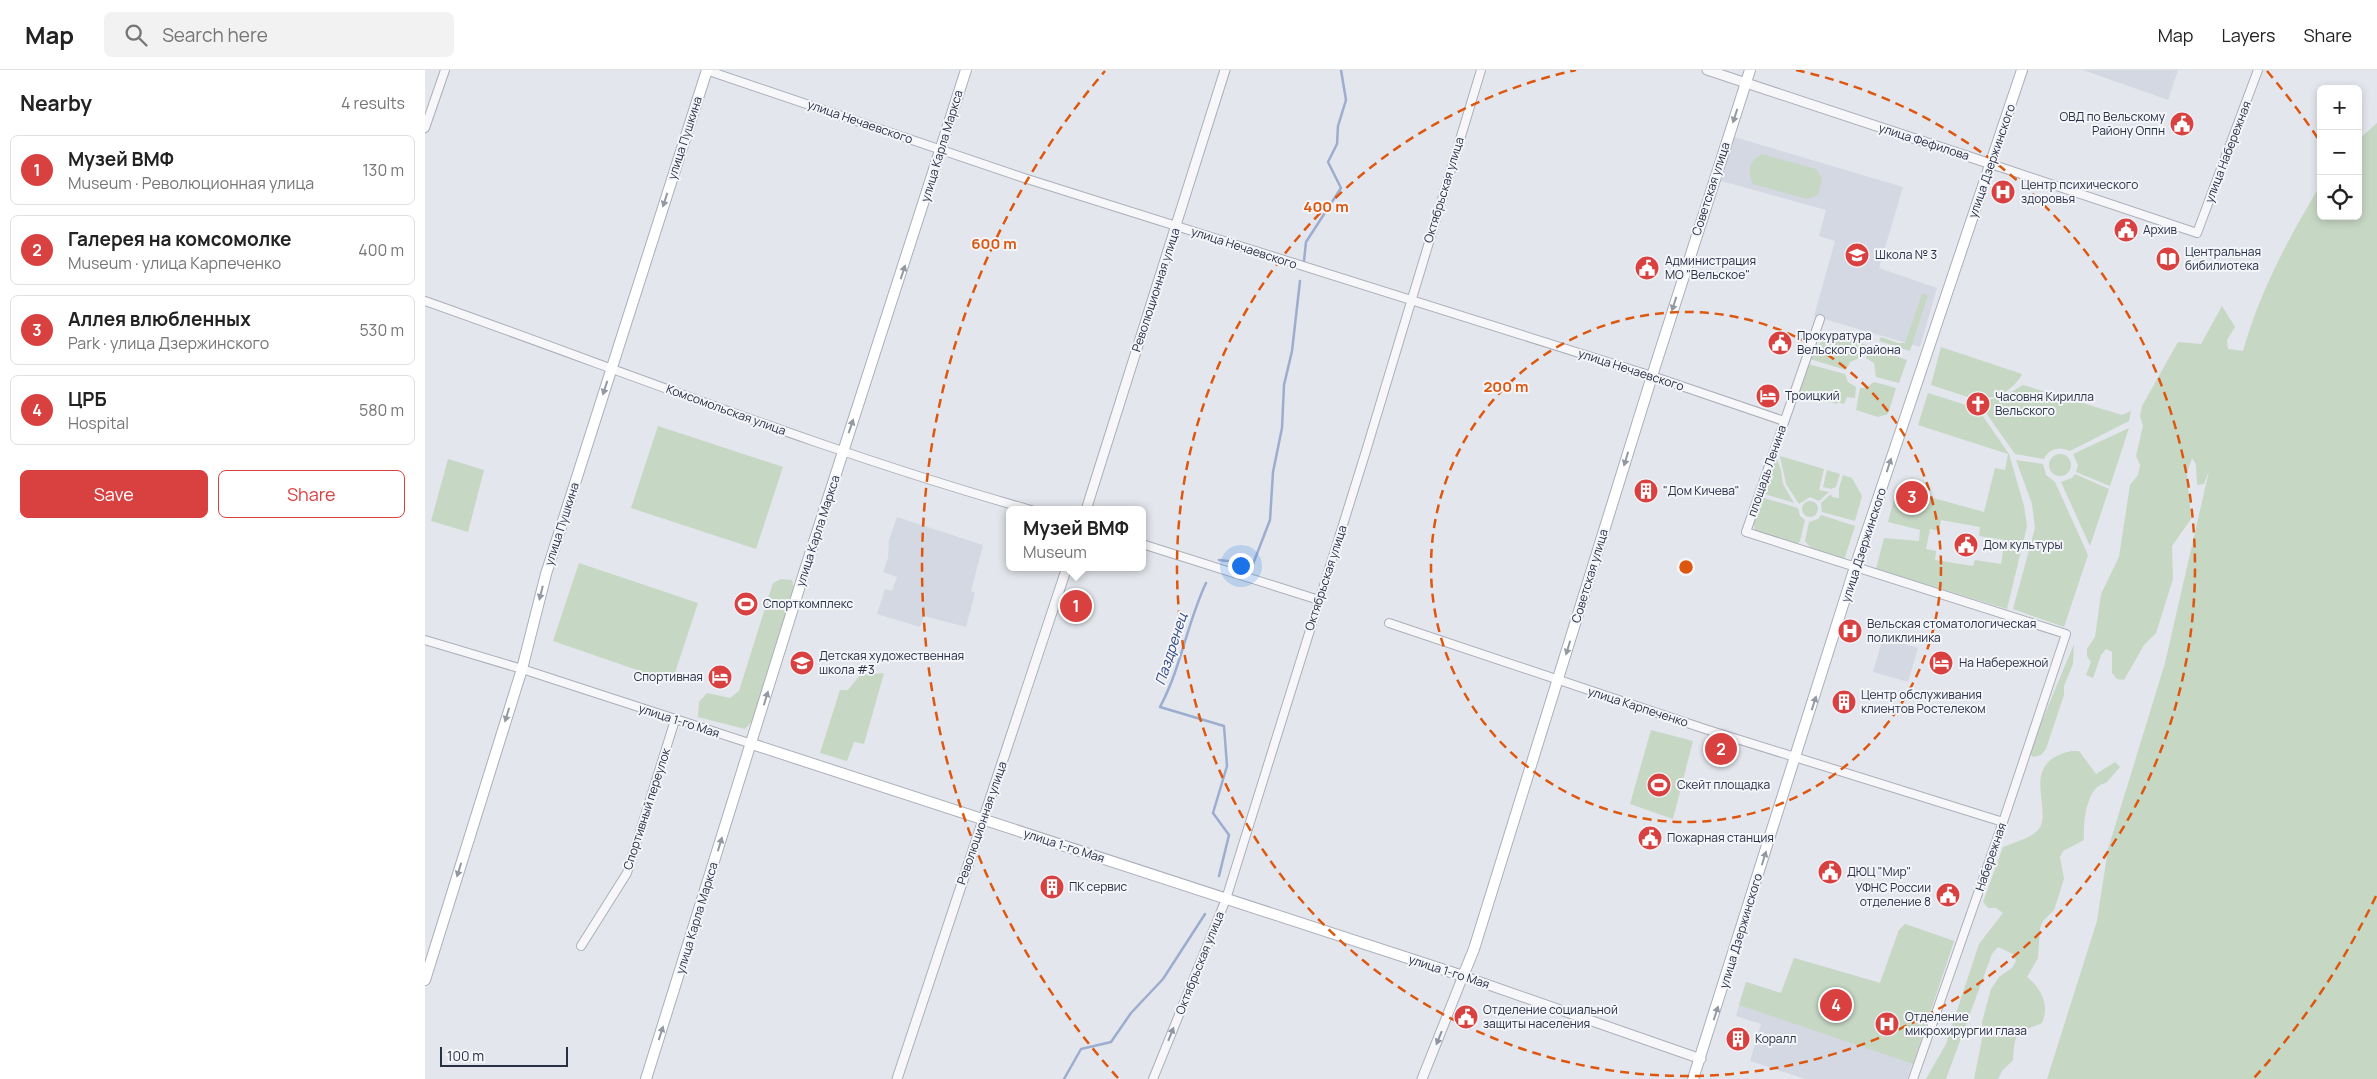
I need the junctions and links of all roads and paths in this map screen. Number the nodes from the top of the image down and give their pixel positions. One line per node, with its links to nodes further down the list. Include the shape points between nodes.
1 (445, 70): 11 (street)
2 (707, 70): 12 (street, улица Нечаевского); 19 (main road, улица Пушкина, one-way to 19)
3 (966, 70): 12 (main road, улица Карла Маркса)
4 (1225, 70): 14 (street, Революционная улица)
5 (1481, 70): 17 (street, Октябрьская улица)
6 (1707, 70): 10 (street, улица Фефилова)
7 (1750, 70): 10 (main road, Советская улица)
8 (2022, 70): 13 (main road, улица Дзержинского)
9 (2259, 70): 15 (street, улица Набережная)
10 (1746, 83): 13 (street, улица Фефилова); 20 (main road, Советская улица, one-way to 20)
11 (425, 128)
12 (941, 150): 14 (street, улица Нечаевского); 22 (main road, улица Карла Маркса, one-way to 12)
13 (1991, 164): 15 (street, улица Фефилова); 26 (main road, улица Дзержинского, one-way to 13)
14 (1177, 226): 17 (street, улица Нечаевского); 24 (street, Революционная улица)
15 (2197, 233)
16 (425, 301): 19 (street, Комсомольская улица)
17 (1410, 302): 20 (street, улица Нечаевского); 28 (street, Октябрьская улица)
18 (1820, 319): 21 (street, площадь Ленина)
19 (611, 368): 22 (street, Комсомольская улица); 32 (main road, улица Пушкина, one-way to 32, via 546,574)
20 (1651, 376): 21 (street, улица Нечаевского); 33 (main road, Советская улица, one-way to 33)
21 (1785, 421): 26 (street, площадь Ленина, via 1746,532)
22 (843, 452): 23 (street, Комсомольская улица); 35 (main road, улица Карла Маркса, one-way to 22)
23 (1017, 506)
24 (1087, 506)
25 (1146, 545): 28 (street)
26 (1855, 567): 30 (street, площадь Ленина); 36 (main road, улица Дзержинского, one-way to 26)
27 (1066, 571): 37 (street, Революционная улица)
28 (1319, 600): 39 (street, Октябрьская улица)
29 (1389, 623): 33 (street, улица Карпеченко)
30 (2066, 634): 38 (street, Набережная)
31 (425, 640): 32 (street, улица 1-го Мая)
32 (522, 669): 34 (street, улица 1-го Мая); 42 (main road, улица Пушкина, one-way to 42)
33 (1557, 681): 36 (street, улица Карпеченко); 41 (main road, Советская улица)
34 (675, 720): 35 (street, улица 1-го Мая); 40 (street, Спортивный переулок, via 627,873)
35 (751, 744): 37 (main road, улица 1-го Мая); 44 (main road, улица Карла Маркса, one-way to 35)
36 (1796, 758): 38 (street, улица Карпеченко); 43 (main road, улица Дзержинского, one-way to 36)
37 (983, 819): 39 (main road, улица 1-го Мая); 45 (street, Революционная улица)
38 (2003, 822): 49 (street, Набережная)
39 (1226, 899): 41 (main road, улица 1-го Мая); 46 (street, Октябрьская улица, one-way to 39)
40 (581, 946)
41 (1463, 976): 43 (street, улица 1-го Мая); 47 (street, Советская улица, one-way to 47)
42 (425, 980)
43 (1701, 1059): 48 (main road, улица Дзержинского)
44 (646, 1079)
45 (897, 1079)
46 (1153, 1079)
47 (1422, 1079)
48 (1693, 1079)
49 (1913, 1079)

